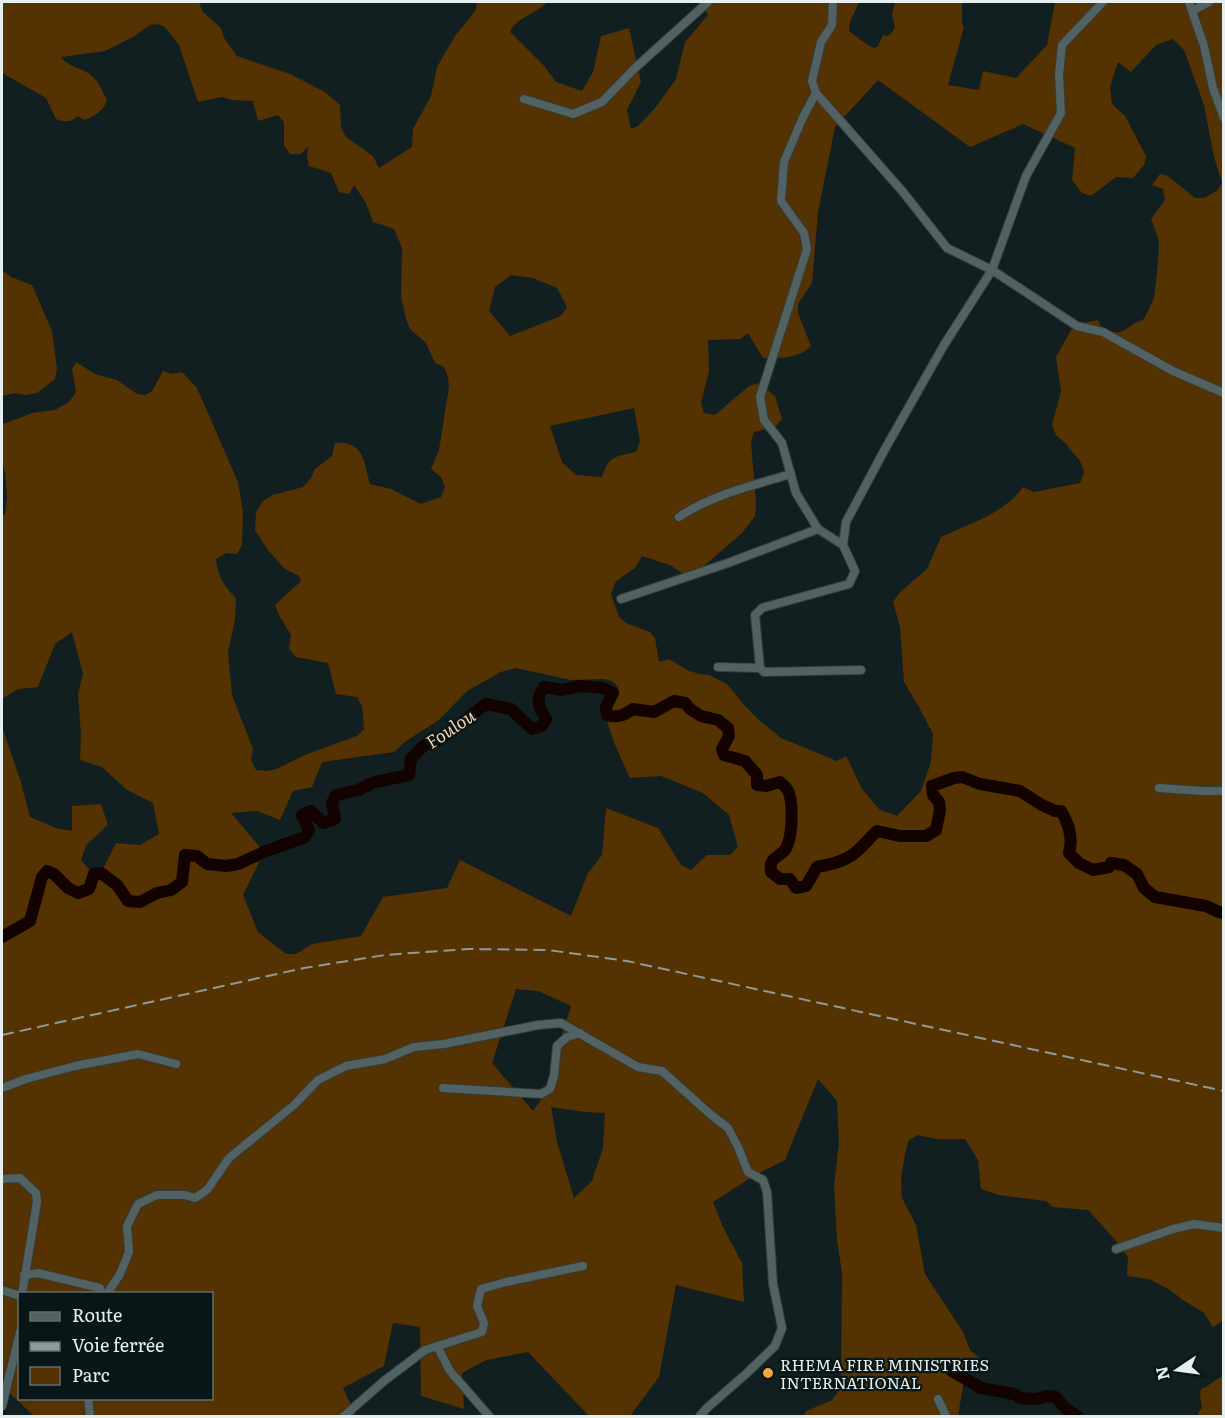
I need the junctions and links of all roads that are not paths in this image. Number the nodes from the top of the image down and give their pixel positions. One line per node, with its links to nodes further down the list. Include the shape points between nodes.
1 (708, 2): 8 (street, via 602,102 573,114)
2 (833, 2): 7 (street, via 832,25 821,42 812,81)
3 (1102, 2): 10 (street, via 1062,45 1061,112 1026,176)
4 (1188, 2): 6 (street)
5 (1209, 2): 6 (street)
6 (1191, 11): 9 (street)
7 (816, 93): 10 (street, via 947,248); 12 (street, via 784,162 781,201 804,233 807,249 760,398 764,420 782,443)
8 (524, 99)
9 (1224, 118)
10 (992, 270): 11 (street, via 1077,326 1103,332); 15 (street, via 885,449 846,522)
11 (1224, 393)
12 (791, 474): 13 (street, via 741,488); 14 (street, via 796,493)
13 (679, 517)
14 (818, 529): 15 (street); 16 (street)
15 (843, 545): 18 (street, via 855,571 849,584 762,608 755,615)
16 (621, 599)
17 (718, 667): 18 (street)
18 (760, 668): 19 (street, via 764,672)
19 (861, 670)
20 (1159, 788): 21 (street)
21 (1224, 791)
22 (580, 1033): 25 (street, via 557,1046 550,1089 541,1094); 34 (street, via 561,1023 414,1047 385,1059 346,1066 318,1080 229,1158 207,1190 195,1198 157,1195 138,1204 127,1226 129,1252 120,1274); 44 (street, via 638,1067 662,1071 728,1128 748,1172 763,1180 767,1192 773,1284 782,1328 775,1346)
23 (176, 1064): 24 (street, via 138,1054 75,1066)
24 (2, 1088)
25 (443, 1088)
26 (2, 1179): 30 (street, via 20,1178 36,1193)
27 (1224, 1228): 28 (street, via 1194,1224)
28 (1116, 1249)
29 (583, 1266): 37 (street, via 481,1289 477,1306 484,1323 482,1332)
30 (24, 1275): 32 (street); 33 (street, via 38,1273)
31 (2, 1290): 35 (street)
32 (21, 1292)
33 (104, 1292)
34 (106, 1292)
35 (18, 1294)
36 (18, 1340): 40 (street)
37 (437, 1346): 42 (street, via 424,1350); 43 (street, via 450,1371)
38 (938, 1399): 45 (street)
39 (88, 1400): 41 (street)
40 (2, 1406)
41 (90, 1416)
42 (344, 1416)
43 (489, 1416)
44 (700, 1416)
45 (946, 1416)

